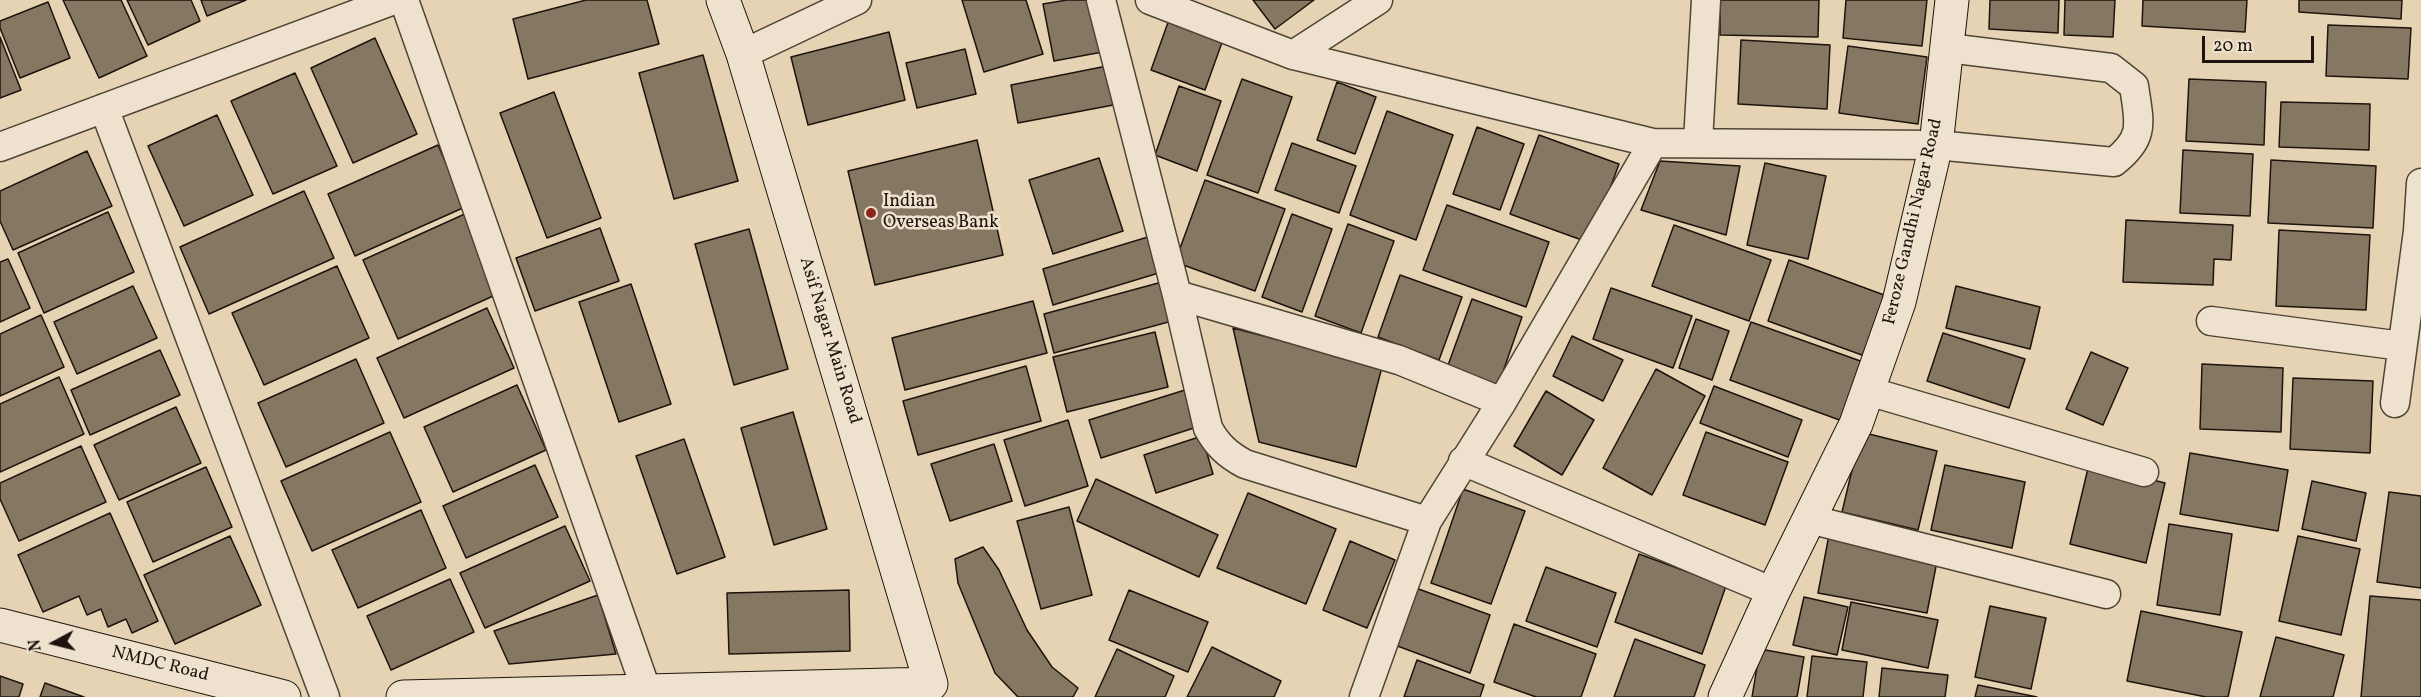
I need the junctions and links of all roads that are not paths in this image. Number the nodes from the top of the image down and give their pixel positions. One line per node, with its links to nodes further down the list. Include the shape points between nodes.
1 (394, 0): 13 (street)
2 (404, 0): 32 (street)
3 (723, 0): 11 (street, Asif Nagar Main Road)
4 (857, 0): 11 (street)
5 (1101, 0): 19 (street)
6 (1150, 0): 12 (street)
7 (1378, 0): 12 (street)
8 (1706, 0): 14 (street)
9 (1952, 0): 10 (street, Feroze Gandhi Nagar Road)
10 (1948, 48): 16 (street, Feroze Gandhi Nagar Road); 16 (street, via 2112,68 2134,86 2140,127 2127,152 2114,162)
11 (743, 54): 34 (street, Asif Nagar Main Road)
12 (1293, 55): 15 (street)
13 (104, 108): 17 (street); 37 (street)
14 (1698, 142): 15 (street); 16 (street)
15 (1653, 143): 23 (street)
16 (1936, 145): 22 (street, Feroze Gandhi Nagar Road, via 1899,302)
17 (0, 147)
18 (2421, 183): 21 (street)
19 (1177, 295): 23 (street, via 1400,360); 28 (street, via 1208,428 1227,454 1245,464)
20 (2211, 321): 21 (street)
21 (2402, 346): 24 (street)
22 (1868, 391): 26 (street); 27 (street, Feroze Gandhi Nagar Road)
23 (1502, 402): 25 (street)
24 (2395, 403)
25 (1463, 461): 28 (street); 29 (street)
26 (2144, 472)
27 (1809, 519): 29 (street, Feroze Gandhi Nagar Road); 30 (street)
28 (1427, 521): 39 (street)
29 (1773, 592): 40 (street, Feroze Gandhi Nagar Road)
30 (2106, 594)
31 (2, 621): 36 (street, NMDC Road)
32 (647, 692): 33 (street); 35 (street)
33 (722, 693): 34 (street)
34 (939, 693)
35 (590, 695): 38 (street)
36 (284, 697)
37 (325, 697)
38 (403, 697)
39 (1364, 697)
40 (1725, 697)

